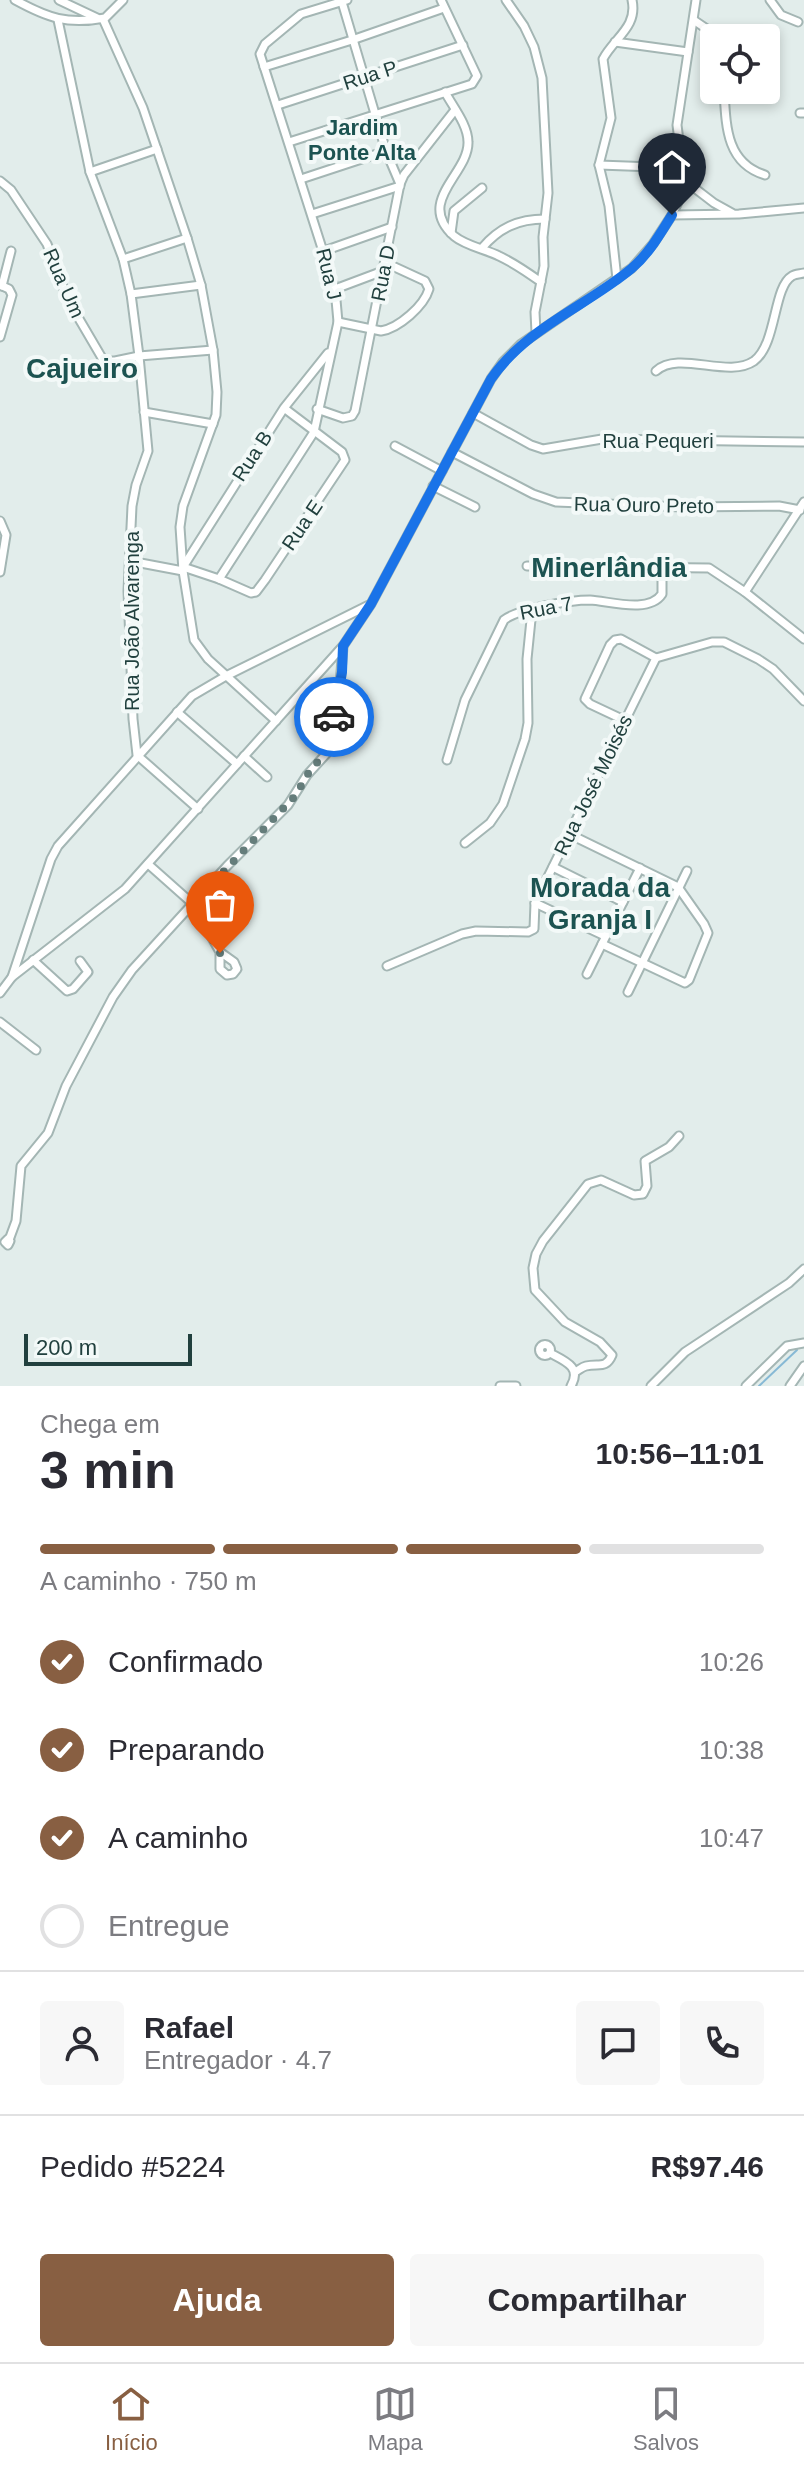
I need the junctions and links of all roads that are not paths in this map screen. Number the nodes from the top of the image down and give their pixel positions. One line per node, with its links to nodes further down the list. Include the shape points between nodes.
1 (15, 0): 10 (street)
2 (59, 0): 11 (street)
3 (123, 0): 11 (street)
4 (506, 0): 44 (street, via 534,47 542,78)
5 (632, 0): 16 (street, via 632,19)
6 (696, 0): 12 (street)
7 (770, 0): 13 (street, via 781,15)
8 (344, 1): 15 (street); 19 (street, via 292,21 262,48)
9 (442, 4): 15 (street); 17 (street)
10 (54, 18): 11 (street); 31 (street, Rua João Alvarenga)
11 (102, 19): 27 (street)
12 (695, 21): 14 (street); 18 (street)
13 (798, 22)
14 (701, 24)
15 (352, 40): 19 (street); 20 (street)
16 (615, 42): 18 (street); 29 (street, via 603,59 611,118)
17 (463, 45): 20 (street, Rua P); 21 (street, via 476,80)
18 (688, 52): 30 (street, via 677,125)
19 (264, 67): 23 (street, Rua J)
20 (363, 77): 23 (street, Rua P); 25 (street)
21 (445, 92): 24 (street); 25 (street)
22 (726, 104): 32 (street, via 736,157)
23 (278, 105): 26 (street, Rua J)
24 (455, 110): 36 (street, Rua D); 46 (street, via 469,139 465,158 441,202)
25 (375, 114): 26 (street); 28 (street)
26 (289, 142): 33 (street, Rua J)
27 (157, 149): 31 (street); 47 (street)
28 (386, 151): 33 (street); 36 (street)
29 (599, 165): 30 (street); 54 (street)
30 (681, 168): 34 (street)
31 (90, 172): 51 (street, Rua João Alvarenga)
32 (765, 175)
33 (301, 179): 40 (street, Rua J)
34 (684, 180): 38 (street); 42 (street)
35 (0, 181): 66 (street, Rua Um, via 47,244 68,300 100,356 107,361)
36 (400, 185): 40 (street); 45 (street, Rua D)
37 (482, 188): 46 (street, via 454,211)
38 (714, 203): 41 (street); 43 (street)
39 (804, 208): 41 (street)
40 (312, 214): 50 (street, Rua J)
41 (739, 214): 43 (street)
42 (672, 215): 43 (street); 54 (street, via 643,257)
43 (711, 215)
44 (545, 219): 48 (street, via 513,224); 55 (street)
45 (392, 227): 50 (street); 52 (street, Rua D)
46 (451, 233): 48 (street)
47 (187, 238): 51 (street); 56 (street)
48 (482, 248): 55 (street)
49 (11, 251): 57 (street)
50 (324, 251): 58 (street, Rua J)
51 (123, 259): 59 (street, Rua João Alvarenga)
52 (385, 267): 58 (street); 61 (street, Rua D); 61 (street, via 425,281 429,292 394,326)
53 (804, 273): 67 (street, via 786,283 767,343 754,361 735,367 668,363)
54 (617, 279): 62 (street)
55 (541, 282): 62 (street)
56 (201, 285): 59 (street); 64 (street)
57 (1, 286): 63 (street, via 12,297)
58 (335, 289): 60 (street, Rua J)
59 (131, 294): 66 (street, Rua João Alvarenga)
60 (338, 322): 61 (street); 65 (street, Rua J)
61 (373, 329): 69 (street, Rua D, via 354,414 343,418)
62 (536, 333): 71 (street, via 510,354)
63 (0, 337)
64 (213, 350): 66 (street); 72 (street)
65 (330, 351): 68 (street, Rua B); 69 (street, Rua J)
66 (139, 356): 70 (street, Rua João Alvarenga)
67 (656, 371)
68 (284, 408): 73 (street, Rua E); 86 (street, Rua B)
69 (317, 409): 73 (street, Rua J)
70 (144, 412): 72 (street); 83 (street, Rua João Alvarenga, via 148,451 132,506)
71 (473, 413): 74 (street, Rua Pequeri, via 543,449 602,439); 76 (street)
72 (213, 424): 86 (street, via 183,506)
73 (314, 432): 88 (street, Rua J); 88 (street, Rua E, via 342,452 344,462 256,592)
74 (804, 442)
75 (395, 446): 77 (street)
76 (452, 452): 77 (street); 79 (street, Rua Ouro Preto, via 556,502)
77 (442, 471): 78 (street)
78 (433, 486): 80 (street); 90 (street)
79 (802, 506): 89 (street)
80 (475, 507)
81 (0, 521): 82 (street, via 6,535)
82 (2, 549): 87 (street)
83 (130, 561): 86 (street, Rua E); 102 (street, Rua João Alvarenga)
84 (527, 566): 85 (street)
85 (662, 566): 89 (street, via 709,568); 91 (street, Rua 7, via 662,594 654,601 571,601)
86 (183, 569): 88 (street, Rua E); 97 (street, via 194,640)
87 (0, 572)
88 (219, 579)
89 (745, 592): 94 (street)
90 (371, 604): 92 (street); 93 (street)
91 (532, 610): 104 (street, Rua 7, via 512,614 500,624 465,700); 109 (street, via 525,739 503,804)
92 (352, 614): 93 (street); 97 (street)
93 (360, 621): 95 (street)
94 (804, 639)
95 (343, 646): 101 (street); 117 (street, via 327,753 288,805)
96 (656, 658): 98 (street, via 724,642 773,669); 100 (street, Rua José Moisés); 100 (street, via 621,639 610,645 585,698)
97 (226, 676): 99 (street, via 201,689); 101 (street)
98 (804, 701)
99 (177, 712): 102 (street); 105 (street)
100 (624, 720): 108 (street, Rua José Moisés)
101 (276, 721): 103 (street)
102 (137, 755): 107 (street); 125 (street, via 58,846)
103 (244, 756): 105 (street); 106 (street)
104 (447, 760)
105 (237, 764): 107 (street)
106 (267, 777)
107 (198, 809): 110 (street)
108 (569, 834): 111 (street, Rua José Moisés); 112 (street)
109 (465, 843)
110 (148, 864): 117 (street); 120 (street, via 125,889)
111 (553, 867): 115 (street); 116 (street, Rua José Moisés)
112 (640, 868): 114 (street); 115 (street)
113 (687, 871): 114 (street)
114 (678, 887): 122 (street); 122 (street, via 708,933 689,980 685,983)
115 (623, 902): 118 (street)
116 (535, 903): 118 (street); 123 (street, Rua José Moisés, via 535,926 528,932 462,934)
117 (193, 904): 119 (street); 131 (street, via 132,970 96,1026 48,1133 21,1166)
118 (604, 940): 122 (street); 124 (street)
119 (220, 952)
120 (33, 960): 121 (street, via 67,991 88,972); 125 (street)
121 (80, 961)
122 (641, 964): 126 (street)
123 (387, 966)
124 (587, 974)
125 (12, 977): 127 (street)
126 (628, 992)
127 (0, 993)
128 (0, 1022): 129 (street)
129 (36, 1050)
130 (679, 1136): 136 (street, via 645,1161 643,1194 592,1182 536,1254 535,1290 565,1322 612,1355 604,1365)
131 (9, 1240)
132 (804, 1269): 140 (street, via 685,1352)
133 (804, 1343): 141 (street, via 784,1348)
134 (550, 1353): 136 (street)
135 (804, 1366): 142 (street)
136 (575, 1372): 139 (street)
137 (500, 1386): 138 (street)
138 (516, 1386)
139 (571, 1386)
140 (651, 1386)
141 (746, 1386)
142 (790, 1386)

